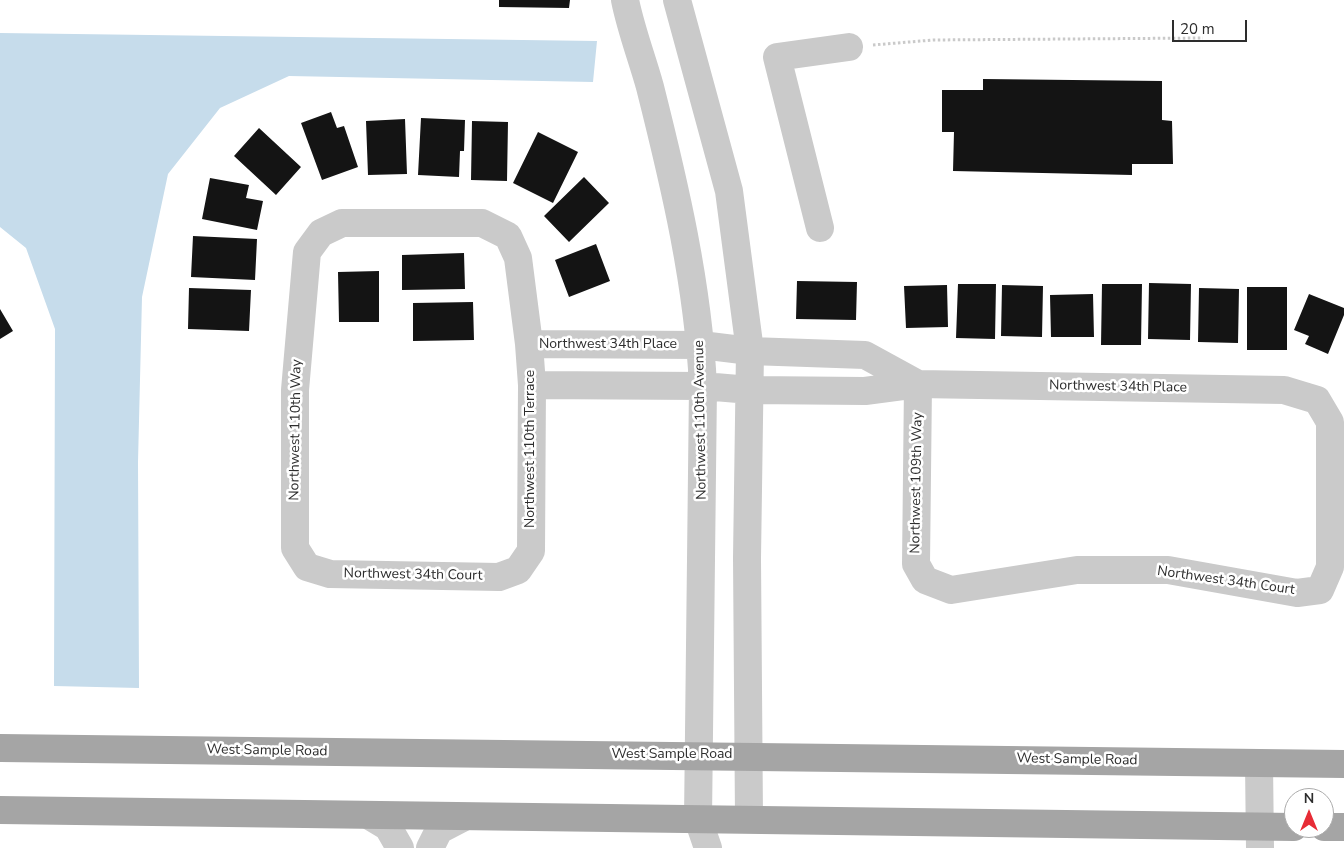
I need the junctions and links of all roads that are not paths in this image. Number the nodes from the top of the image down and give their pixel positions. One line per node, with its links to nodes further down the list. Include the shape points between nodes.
1 (625, 0): 7 (street, Northwest 110th Avenue, via 681,214)
2 (676, 0): 8 (street, via 729,191)
3 (849, 46): 4 (street, via 777,57)
4 (820, 228)
5 (321, 232): 6 (street, Northwest 110th Terrace, via 342,222 482,222 508,236 518,258); 13 (street, Northwest 110th Way, via 308,252 295,390 295,548)
6 (529, 344): 7 (street, Northwest 34th Place); 10 (street, Northwest 110th Terrace)
7 (701, 345): 8 (street, Northwest 34th Place); 11 (street, Northwest 110th Avenue)
8 (750, 351): 9 (street, Northwest 34th Place, via 865,356); 12 (street)
9 (918, 384): 12 (street, Northwest 34th Place, via 865,391); 15 (street, Northwest 109th Way, via 916,564); 16 (street, Northwest 34th Place, via 1284,390 1317,400 1330,422 1330,567)
10 (532, 385): 11 (street, Northwest 34th Place); 14 (street, Northwest 110th Terrace, via 530,551)
11 (703, 386): 12 (street, Northwest 34th Place); 18 (street, Northwest 110th Avenue)
12 (750, 390): 19 (street, via 746,558)
13 (308, 567): 14 (street, Northwest 34th Court, via 330,574 498,577)
14 (518, 570)
15 (925, 580): 16 (street, Northwest 34th Court, via 951,590 1077,570 1168,570 1298,593)
16 (1320, 590)
17 (0, 748): 18 (main road, West Sample Road)
18 (697, 756): 19 (main road, West Sample Road); 26 (street, Northwest 110th Avenue)
19 (748, 756): 20 (main road, West Sample Road); 25 (street)
20 (1259, 763): 21 (main road, West Sample Road); 28 (street)
21 (1344, 764)
22 (0, 810): 23 (main road)
23 (368, 815): 24 (main road); 29 (street, via 388,827)
24 (464, 816): 26 (main road); 30 (street, via 439,830)
25 (749, 819): 26 (main road); 28 (main road)
26 (698, 820): 31 (street, Northwest 110th Avenue)
27 (1284, 830): 28 (main road)
28 (1260, 838)
29 (400, 848)
30 (430, 848)
31 (708, 848)

